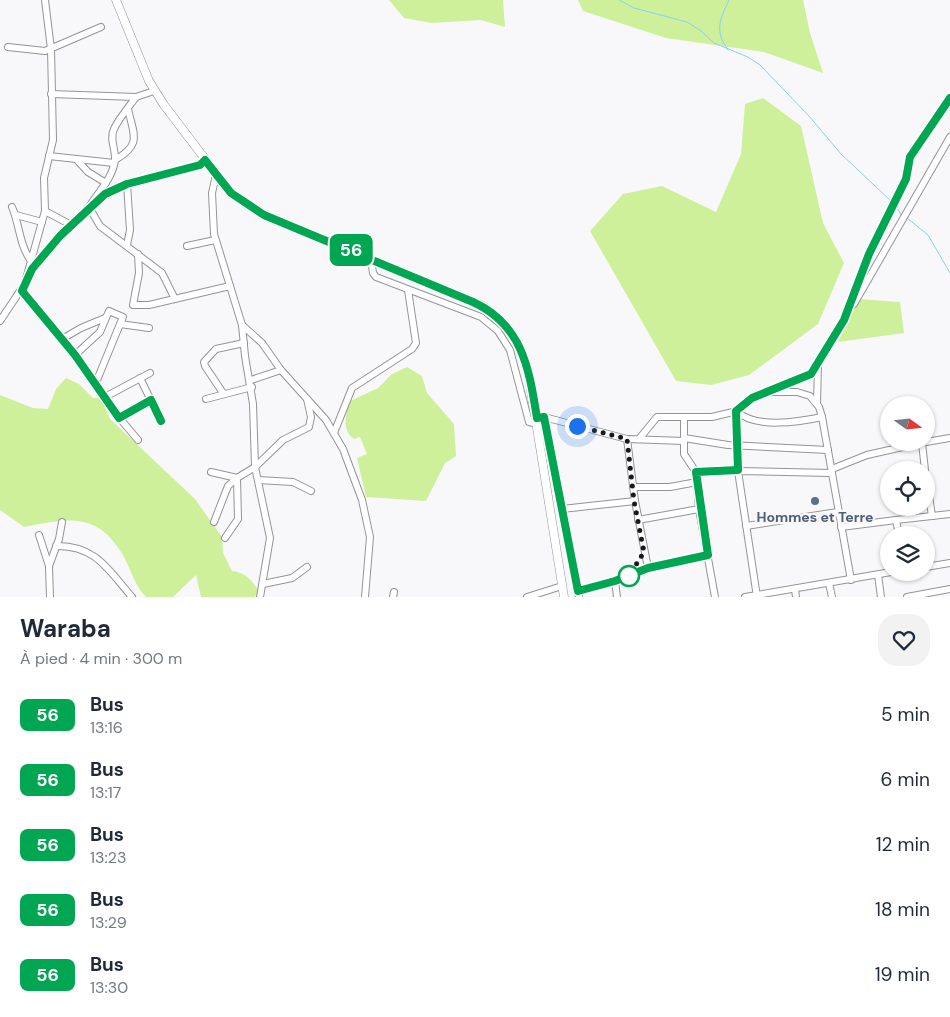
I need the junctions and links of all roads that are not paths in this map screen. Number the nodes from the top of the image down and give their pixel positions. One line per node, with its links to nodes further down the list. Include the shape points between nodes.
1 (45, 0): 5 (street)
2 (116, 0): 6 (main road)
3 (101, 27): 5 (street)
4 (8, 47): 5 (street)
5 (51, 49): 7 (street)
6 (154, 91): 8 (street); 14 (main road)
7 (51, 94): 8 (street); 12 (street, via 53,140)
8 (136, 97): 10 (street)
9 (950, 98): 36 (street, via 910,157 906,179 869,254)
10 (128, 109): 15 (street, via 114,129); 15 (street, via 135,138 130,151)
11 (950, 137): 36 (street)
12 (49, 156): 13 (street); 21 (street, via 44,178)
13 (76, 160): 15 (street); 17 (street)
14 (205, 160): 16 (main road); 18 (street, via 200,165)
15 (115, 161): 17 (street)
16 (216, 175): 25 (street, via 212,193); 29 (main road, via 231,193 264,215)
17 (106, 184): 20 (street)
18 (127, 184): 20 (street, via 113,189); 26 (street, via 130,230)
19 (12, 206): 22 (street)
20 (89, 207): 24 (street); 26 (street, via 100,226)
21 (44, 211): 23 (street); 24 (street)
22 (16, 216): 23 (street); 30 (street, via 22,248)
23 (42, 222): 30 (street)
24 (71, 225): 32 (street, via 32,269)
25 (215, 240): 27 (street); 31 (street)
26 (127, 246): 28 (street)
27 (187, 246)
28 (138, 254): 34 (street, via 162,272); 34 (street, via 133,305)
29 (372, 259): 33 (street, via 372,273 376,277); 61 (main road, via 463,297 496,315 513,334 524,357)
30 (31, 261): 32 (street)
31 (230, 286): 34 (street); 39 (street)
32 (23, 289): 37 (street); 41 (street)
33 (408, 290): 61 (street, via 482,317 498,331 510,350 529,422); 63 (street, via 416,342 412,349 352,388)
34 (174, 299)
35 (105, 318): 38 (street, via 110,311 123,317); 41 (street); 43 (street, via 100,332)
36 (844, 320): 44 (street)
37 (0, 321)
38 (120, 324): 40 (street); 49 (street)
39 (242, 325): 42 (street); 45 (street, via 262,343)
40 (149, 328)
41 (62, 339): 43 (street)
42 (244, 343): 48 (street); 51 (street, via 216,349 204,362)
43 (75, 355): 49 (street)
44 (818, 362): 50 (street, via 811,374); 56 (street)
45 (281, 370): 48 (street); 53 (street)
46 (150, 372): 47 (street)
47 (140, 378): 52 (street); 55 (street)
48 (251, 383): 51 (street); 73 (street)
49 (95, 385): 52 (street)
50 (767, 392): 56 (street, via 797,392 810,396); 57 (street, via 752,398)
51 (223, 393): 54 (street)
52 (103, 398): 59 (street)
53 (306, 398): 63 (street); 73 (street, via 312,418 309,427 283,440)
54 (206, 399)
55 (151, 400): 59 (street); 62 (street)
56 (817, 404): 58 (street)
57 (736, 411): 58 (street, via 743,417 776,422); 60 (street, via 712,417); 70 (street)
58 (822, 417): 71 (street)
59 (119, 418): 68 (street)
60 (684, 418): 66 (street, via 657,417); 67 (street)
61 (539, 420): 65 (street); 84 (street); 111 (main road)
62 (161, 421)
63 (334, 433): 119 (street, via 356,480 370,537)
64 (950, 438): 69 (street)
65 (627, 439): 66 (street); 81 (street)
66 (638, 439): 67 (street)
67 (684, 439): 70 (street); 77 (street, via 684,454)
68 (138, 440)
69 (935, 441)
70 (737, 446): 71 (street); 74 (street)
71 (828, 450): 75 (street)
72 (886, 451): 75 (street, via 867,455)
73 (255, 467): 78 (street); 79 (street)
74 (738, 470): 75 (street); 77 (street); 94 (street)
75 (832, 471): 86 (street)
76 (211, 472): 78 (street)
77 (696, 472): 80 (street)
78 (237, 478): 93 (street, via 228,486); 98 (street, via 238,519)
79 (258, 480): 82 (street, via 293,482); 110 (street, via 270,538)
80 (697, 482): 81 (street, via 670,487); 85 (street)
81 (633, 487): 83 (street)
82 (311, 491)
83 (634, 501): 84 (street); 90 (street)
84 (562, 509): 114 (street)
85 (699, 509): 90 (street); 100 (street)
86 (838, 512): 94 (street); 96 (street)
87 (950, 514): 89 (street)
88 (932, 516): 91 (street)
89 (935, 516)
90 (638, 520): 105 (street)
91 (896, 520): 95 (street); 96 (street)
92 (62, 522): 99 (street)
93 (214, 522)
94 (746, 526): 115 (street)
95 (897, 526)
96 (841, 527): 107 (street)
97 (39, 535): 102 (street)
98 (225, 538)
99 (56, 546): 102 (street); 117 (street, via 93,554)
100 (708, 555): 105 (street); 123 (street)
101 (950, 565): 103 (street)
102 (49, 566): 116 (street)
103 (935, 566)
104 (307, 567): 110 (street, via 292,578)
105 (648, 568): 108 (street)
106 (878, 575): 107 (street); 127 (street)
107 (851, 580): 109 (street)
108 (615, 581): 114 (street); 122 (street)
109 (829, 583): 112 (street); 126 (street)
110 (263, 584): 118 (street)
111 (562, 586): 120 (street); 121 (main road)
112 (795, 589): 115 (street); 125 (street)
113 (950, 590): 128 (street)
114 (578, 594)
115 (757, 596): 124 (street)
116 (50, 597)
117 (132, 597)
118 (260, 597)
119 (365, 597)
120 (527, 597)
121 (564, 597)
122 (617, 597)
123 (715, 597)
124 (745, 597)
125 (796, 597)
126 (832, 597)
127 (881, 597)
128 (907, 597)

